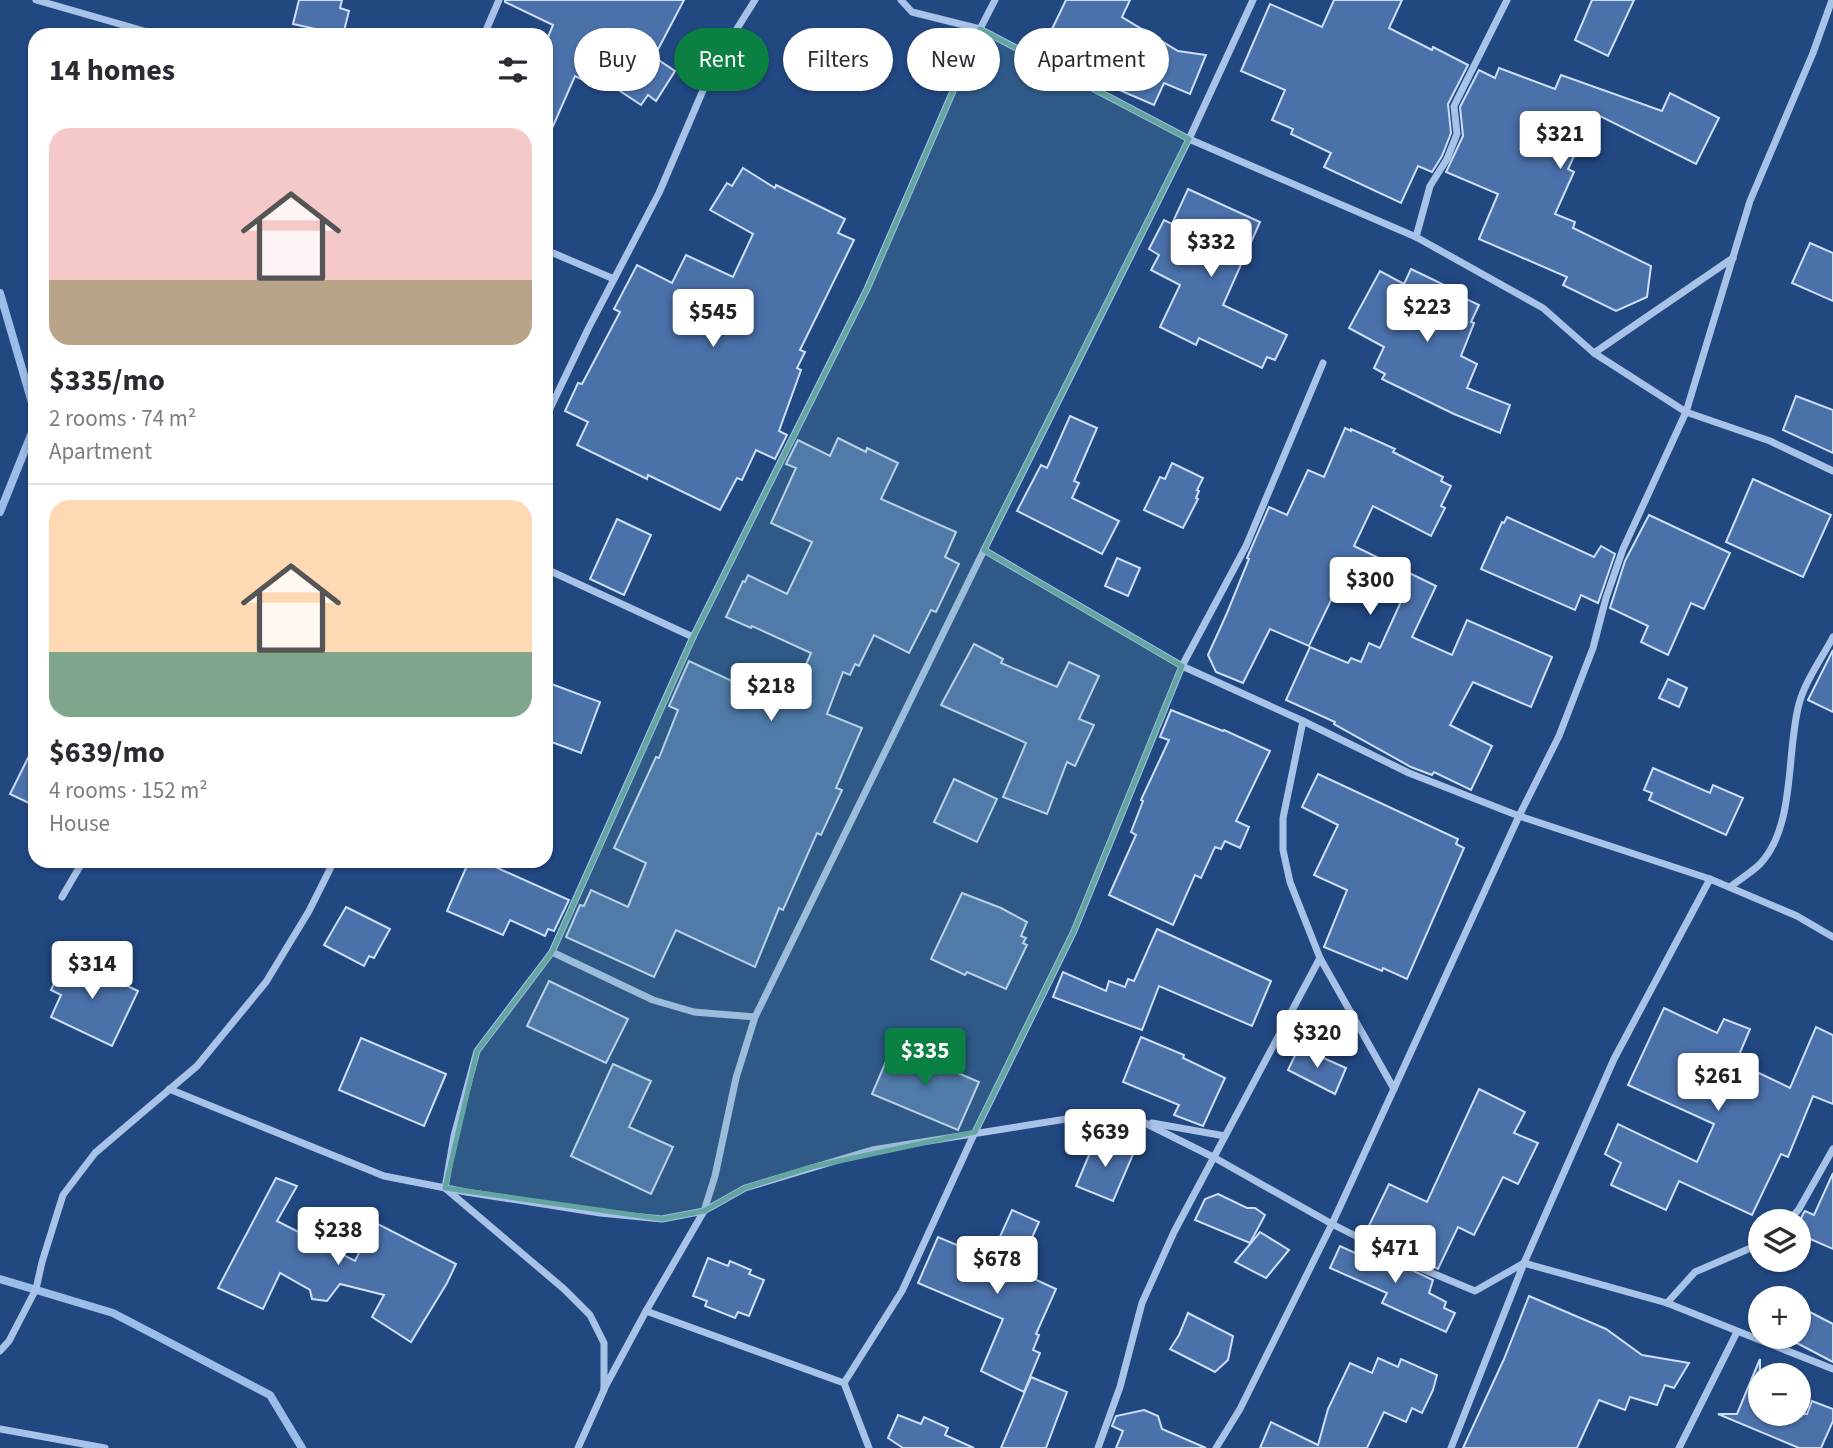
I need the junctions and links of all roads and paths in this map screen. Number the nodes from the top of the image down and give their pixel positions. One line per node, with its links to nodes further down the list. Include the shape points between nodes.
1 (36, 0): 9 (street)
2 (499, 0): 10 (street)
3 (755, 0): 19 (street, via 713,67 659,193)
4 (901, 0): 11 (street, via 912,12)
5 (995, 0): 12 (street)
6 (1253, 0): 15 (street)
7 (1507, 0): 16 (street, via 1454,106 1457,134 1430,186)
8 (1832, 0): 18 (street, via 1750,201)
9 (134, 28)
10 (487, 28)
11 (976, 28)
12 (981, 28)
13 (1000, 40): 15 (street)
14 (953, 91): 27 (street, via 867,289)
15 (1189, 139): 16 (street); 25 (street)
16 (1416, 237): 20 (street, via 1543,309)
17 (553, 253): 19 (street)
18 (1734, 257): 20 (street); 23 (street)
19 (614, 279): 22 (street)
20 (1594, 353): 23 (street)
21 (1323, 363): 29 (street, via 1246,546)
22 (553, 403)
23 (1686, 412): 24 (street, via 1770,441); 31 (street, via 1623,548 1593,648 1559,736)
24 (1833, 471)
25 (984, 550): 29 (street); 40 (street)
26 (553, 572): 27 (street)
27 (693, 636): 38 (street)
28 (1833, 637): 35 (street, via 1800,700 1785,804 1772,847 1760,864)
29 (1182, 666): 30 (street); 44 (street, via 1074,931)
30 (1303, 721): 31 (street, via 1409,773); 39 (street, via 1283,818 1283,850 1290,882)
31 (1519, 817): 34 (street); 42 (street)
32 (79, 868): 36 (street)
33 (330, 868): 41 (street, via 266,982 197,1066)
34 (1710, 878): 35 (street); 53 (street, via 1614,1059)
35 (1730, 887): 37 (street)
36 (62, 897)
37 (1833, 937)
38 (552, 952): 40 (street, via 653,1000 694,1012); 48 (street, via 477,1051 454,1136)
39 (1320, 958): 42 (street); 45 (street)
40 (755, 1017): 50 (street)
41 (169, 1089): 48 (street, via 384,1176); 57 (street, via 95,1153 63,1195 36,1289)
42 (1394, 1089): 51 (street)
43 (1141, 1121): 44 (street, via 1104,1113); 45 (street); 47 (street)
44 (975, 1132): 50 (street, via 872,1150 811,1167 745,1188); 59 (street, via 902,1291)
45 (1225, 1136): 47 (street)
46 (1833, 1149): 49 (street)
47 (1214, 1158): 51 (street); 65 (street, via 1143,1303)
48 (446, 1188): 50 (street, via 662,1219); 60 (street, via 590,1315 604,1343)
49 (1799, 1209)
50 (704, 1211): 55 (street)
51 (1332, 1224): 53 (street, via 1475,1291); 66 (street)
52 (1748, 1249): 54 (street, via 1695,1272)
53 (1524, 1263): 54 (street); 67 (street)
54 (1667, 1304): 56 (street)
55 (646, 1311): 59 (street); 60 (street)
56 (1737, 1332): 58 (street); 68 (street)
57 (0, 1351)
58 (1833, 1369)
59 (844, 1383): 64 (street)
60 (604, 1390): 63 (street)
61 (0, 1429): 62 (street)
62 (105, 1448)
63 (578, 1448)
64 (869, 1448)
65 (1098, 1448)
66 (1216, 1448)
67 (1451, 1448)
68 (1679, 1448)

